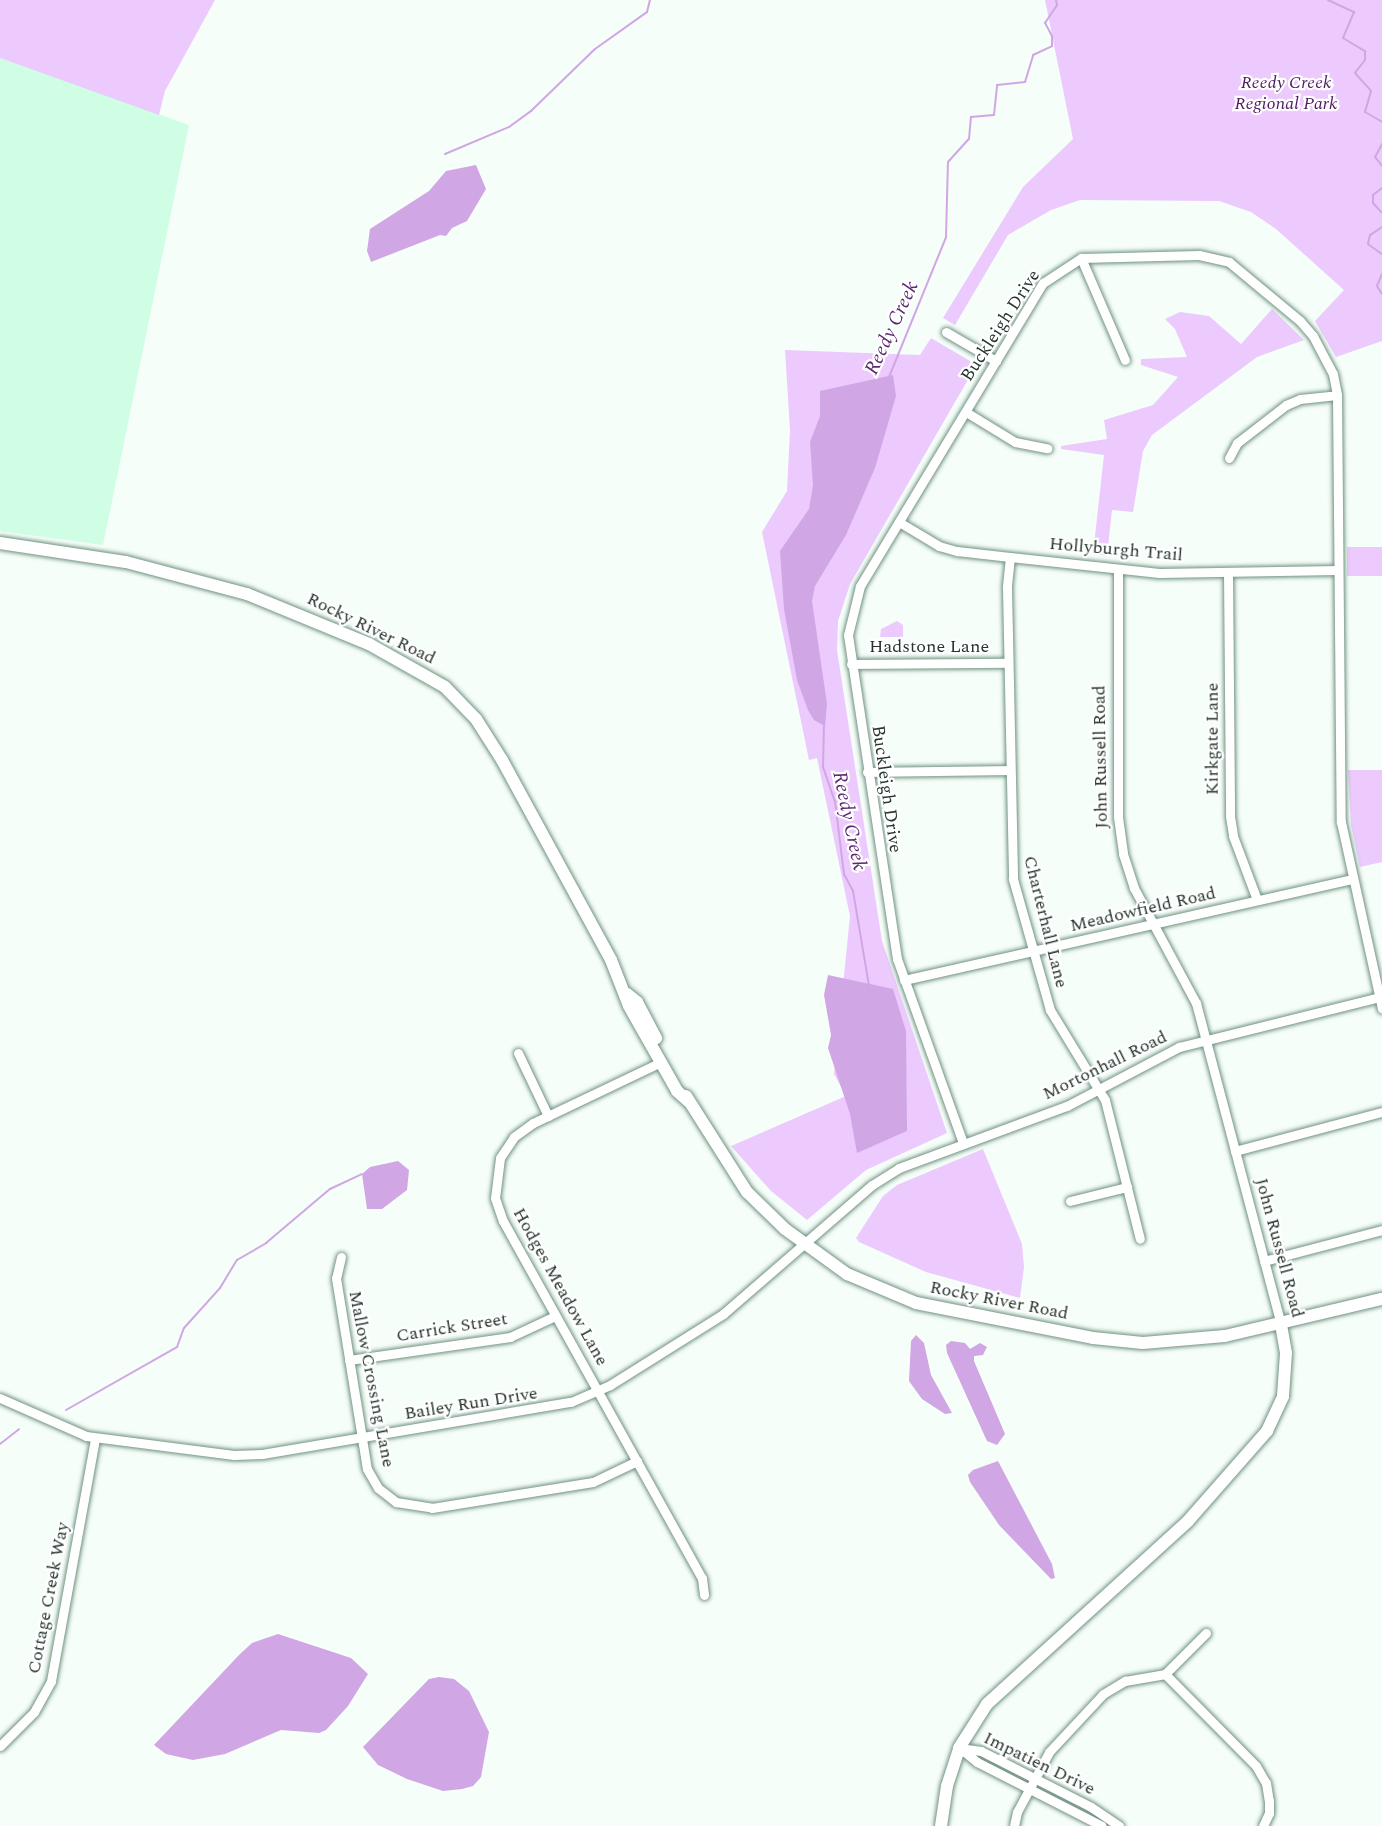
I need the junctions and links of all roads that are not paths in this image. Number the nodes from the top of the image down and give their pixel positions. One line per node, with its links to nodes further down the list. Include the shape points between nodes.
1 (1081, 258): 3 (street); 4 (street, Buckleigh Drive, via 1043,283); 5 (street, via 1199,255 1229,262 1313,336 1334,374)
2 (946, 332): 4 (street)
3 (1125, 360)
4 (996, 361): 6 (street, Buckleigh Drive)
5 (1337, 395): 8 (street, via 1300,399 1286,405 1238,443); 13 (street)
6 (966, 412): 7 (street, via 1015,442); 9 (street, Buckleigh Drive)
7 (1047, 448)
8 (1229, 458)
9 (899, 522): 11 (street, Hollyburgh Trail, via 939,546); 16 (street, Buckleigh Drive, via 860,586 848,634)
10 (0, 543): 24 (street, Rocky River Road, via 126,562 247,594 369,644 434,679 470,711 493,745)
11 (1010, 557): 12 (street, Hollyburgh Trail); 15 (street, Charterhall Lane)
12 (1118, 569): 14 (street, Hollyburgh Trail); 21 (street, John Russell Road, via 1118,817 1123,854 1134,888)
13 (1338, 570): 14 (street, Hollyburgh Trail); 19 (street, via 1340,811)
14 (1228, 573): 20 (street, Kirkgate Lane, via 1230,816 1233,836)
15 (1008, 663): 16 (street, Hadstone Lane); 17 (street, Charterhall Lane)
16 (851, 664): 18 (street, Buckleigh Drive)
17 (1009, 770): 18 (street); 22 (street, Charterhall Lane, via 1011,870)
18 (867, 772): 23 (street, Buckleigh Drive, via 890,930)
19 (1353, 879): 20 (street, Meadowfield Road); 25 (street)
20 (1257, 900): 21 (street, Meadowfield Road)
21 (1154, 924): 22 (street, Meadowfield Road); 27 (street, John Russell Road, via 1192,994)
22 (1034, 952): 23 (street, Meadowfield Road); 30 (street, Charterhall Lane, via 1050,1010)
23 (904, 980): 34 (street, Buckleigh Drive)
24 (627, 994): 29 (street, Rocky River Road, via 629,1006); 31 (street, Rocky River Road, via 638,1002)
25 (1379, 997): 26 (street); 27 (street, Mortonhall Road)
26 (1382, 1009)
27 (1206, 1041): 30 (street, Mortonhall Road, via 1160,1056); 35 (street, John Russell Road)
28 (518, 1053): 33 (street)
29 (661, 1062): 31 (street, Rocky River Road, via 677,1091); 33 (street, Hodges Meadow Lane)
30 (1100, 1089): 34 (street, Mortonhall Road, via 1067,1106); 36 (street, Charterhall Lane)
31 (688, 1101): 40 (street, Rocky River Road, via 747,1192)
32 (1382, 1112): 35 (street)
33 (548, 1116): 44 (street, Hodges Meadow Lane, via 513,1137 500,1158 495,1198 502,1221)
34 (963, 1143): 40 (street, Mortonhall Road, via 898,1168 872,1185)
35 (1235, 1151): 42 (street, John Russell Road)
36 (1127, 1187): 37 (street); 39 (street, Charterhall Lane)
37 (1070, 1201)
38 (1382, 1230): 42 (street)
39 (1140, 1239)
40 (805, 1245): 45 (street, Rocky River Road, via 861,1281 916,1303 1093,1338 1164,1343); 47 (street, Bailey Run Drive, via 690,1338)
41 (340, 1257): 46 (street, Mallow Crossing Lane, via 336,1278)
42 (1264, 1261): 45 (street, John Russell Road)
43 (1382, 1299): 45 (street, Rocky River Road)
44 (555, 1316): 46 (street, Carrick Street, via 510,1337); 47 (street, Hodges Meadow Lane)
45 (1281, 1324): 56 (street, John Russell Road, via 1286,1353 1283,1396 1258,1443 1164,1544 999,1689)
46 (349, 1360): 50 (street, Mallow Crossing Lane)
47 (597, 1390): 50 (street, Bailey Run Drive, via 554,1407); 51 (street, Hodges Meadow Lane)
48 (0, 1398): 49 (street, Bailey Run Drive, via 60,1427)
49 (95, 1438): 50 (street, Bailey Run Drive, via 234,1455); 55 (street, Cottage Creek Way, via 51,1681 34,1712)
50 (361, 1438): 51 (street, Mallow Crossing Lane, via 367,1469 378,1488 396,1502 417,1508 593,1482)
51 (637, 1461): 52 (street, Hodges Meadow Lane, via 702,1578)
52 (704, 1595)
53 (1206, 1633): 54 (street)
54 (1165, 1674): 57 (street, via 1125,1681 1108,1690 1049,1752); 63 (street, via 1256,1766 1266,1783 1269,1801 1269,1814)
55 (0, 1746)
56 (959, 1748): 57 (street, Impatien Drive, via 981,1751); 58 (street, Impatien Drive, via 977,1762); 59 (street, John Russell Road, via 947,1786)
57 (1033, 1777): 58 (street); 62 (street, Impatien Drive)
58 (1029, 1787): 60 (street); 61 (street, Impatien Drive)
59 (941, 1826)
60 (1014, 1826)
61 (1102, 1826)
62 (1119, 1826)
63 (1263, 1826)

